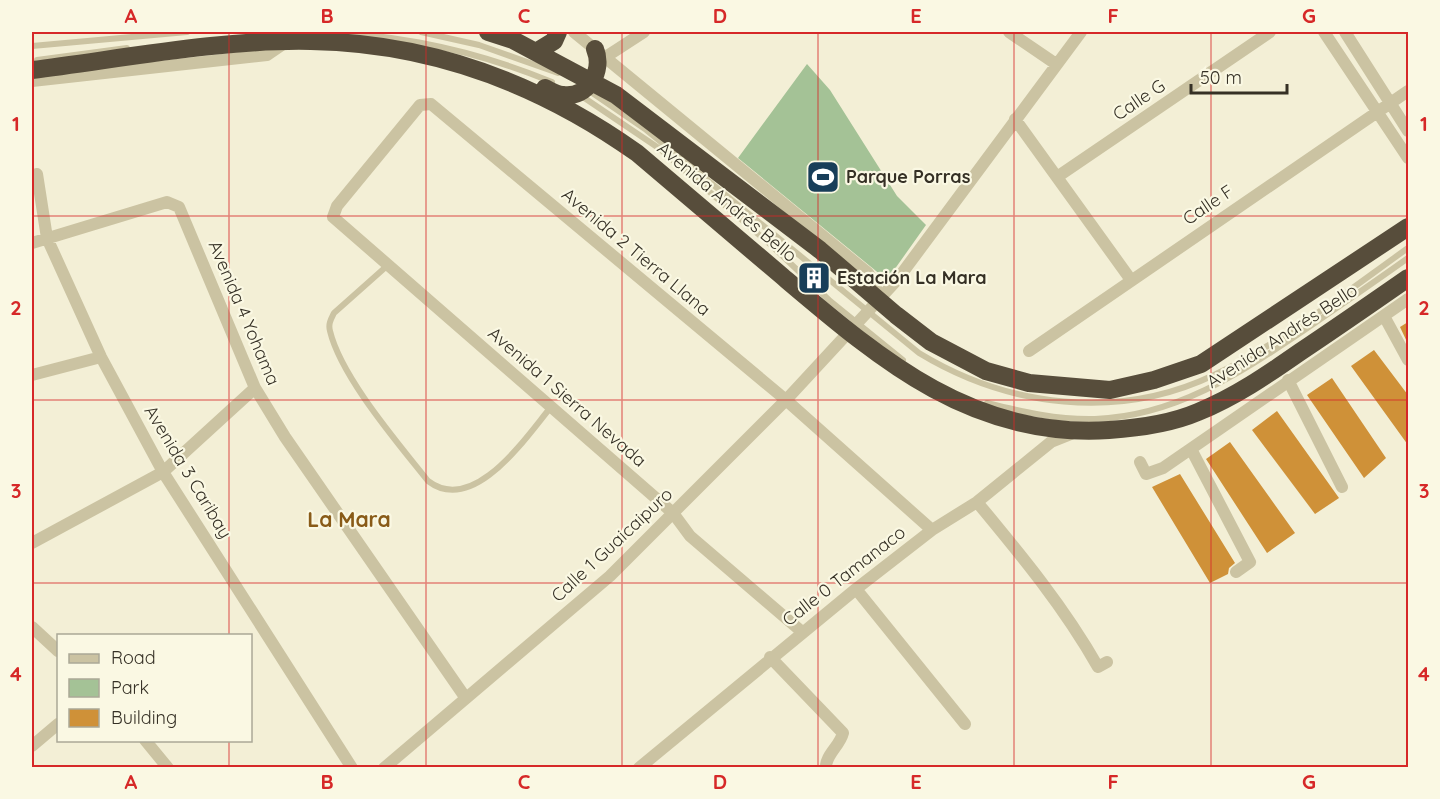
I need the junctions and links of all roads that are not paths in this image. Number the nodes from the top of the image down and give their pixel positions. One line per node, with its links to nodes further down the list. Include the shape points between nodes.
1 (188, 32): 14 (lane)
2 (421, 32): 24 (lane, via 524,60)
3 (488, 32): 17 (highway, Avenida Andrés Bello)
4 (558, 32): 17 (highway, via 554,41)
5 (644, 32): 16 (street)
6 (1009, 32): 20 (street)
7 (1081, 32): 20 (street, Calle 1 Guaicaipuro)
8 (1270, 32): 33 (street, Calle G)
9 (1324, 32): 27 (street)
10 (1345, 32): 26 (street)
11 (268, 33): 13 (lane)
12 (282, 37): 18 (highway, Avenida Andrés Bello, via 355,43); 22 (highway, Avenida Andrés Bello); 23 (street, via 267,55); 24 (lane, via 340,33 471,53)
13 (174, 42)
14 (32, 46)
15 (132, 47): 19 (lane)
16 (589, 47): 21 (highway, via 584,66); 24 (highway, via 597,69); 45 (street, via 868,273 875,284)
17 (536, 52): 21 (highway, Avenida Andrés Bello)
18 (435, 58): 24 (highway, via 475,61 556,93 566,95); 28 (highway, Avenida Andrés Bello, via 511,82)
19 (32, 61)
20 (1056, 64): 29 (street, Calle 1 Guaicaipuro)
21 (569, 69): 24 (highway, Avenida Andrés Bello)
22 (32, 70)
23 (32, 81)
24 (585, 88): 28 (highway, via 580,107); 45 (highway, Avenida Andrés Bello, via 685,146 820,250); 47 (lane, via 772,246)
25 (1408, 91): 26 (street, Calle F)
26 (1392, 102): 27 (street, Calle F); 30 (street)
27 (1378, 111): 31 (street); 43 (street, Calle F)
28 (585, 118): 47 (highway, Avenida Andrés Bello, via 637,153)
29 (1014, 119): 33 (street); 45 (street, Calle 1 Guaicaipuro)
30 (1408, 131)
31 (1408, 158)
32 (38, 174): 36 (street, Avenida 3 Caribay)
33 (1058, 177): 43 (street)
34 (333, 217): 40 (street, Avenida 1 Sierra Nevada); 56 (street, Avenida 2 Tierra Llana, via 337,206 420,105 431,104)
35 (1408, 226): 45 (highway, Avenida Andrés Bello, via 1201,364 1110,390 1029,383 986,371)
36 (47, 238): 37 (street); 50 (street, Avenida 3 Caribay); 54 (street, Avenida 4 Yohama, via 167,202 179,207)
37 (32, 243)
38 (1408, 248): 45 (lane, via 1238,364 1175,390 1115,402 1050,401 976,383 919,353)
39 (1408, 258): 57 (lane, via 1237,375 1172,404 1132,415 1071,418)
40 (388, 265): 58 (street, Avenida 1 Sierra Nevada); 58 (lane, via 334,313 329,330 345,366 379,420 438,489 481,482)
41 (1408, 268): 48 (highway, via 1335,318)
42 (1408, 278): 48 (highway, Avenida Andrés Bello)
43 (1131, 280): 49 (street, Calle F)
44 (1408, 299): 46 (street)
45 (873, 307): 47 (street, Calle 1 Guaicaipuro)
46 (1384, 316): 51 (street); 53 (street)
47 (853, 327): 55 (lane, via 912,367); 56 (street, Calle 1 Guaicaipuro); 59 (highway, Avenida Andrés Bello, via 909,377 957,402 1024,424)
48 (1329, 332): 59 (highway, Avenida Andrés Bello, via 1256,382 1198,412 1147,426)
49 (1029, 351)
50 (101, 357): 52 (street); 62 (street, Avenida 3 Caribay)
51 (1408, 360)
52 (32, 375)
53 (1288, 380): 60 (street); 63 (street)
54 (255, 388): 62 (street); 75 (street, Avenida 4 Yohama)
55 (970, 397)
56 (786, 400): 65 (street, Calle 1 Guaicaipuro); 66 (street, Avenida 2 Tierra Llana)
57 (980, 402)
58 (552, 407): 65 (street, Avenida 1 Sierra Nevada)
59 (1083, 431): 64 (street, Calle 0 Tamanaco, via 1057,439)
60 (1191, 449): 61 (street, via 1163,468 1146,474); 68 (street, via 1250,562)
61 (1140, 462)
62 (163, 472): 67 (street); 81 (street, Avenida 3 Caribay)
63 (1342, 488)
64 (977, 502): 66 (street, Calle 0 Tamanaco); 74 (street, via 1047,589 1098,667)
65 (673, 513): 71 (street, Avenida 1 Sierra Nevada, via 690,536); 75 (street, Calle 1 Guaicaipuro, via 610,576)
66 (932, 530): 69 (street, Calle 0 Tamanaco)
67 (32, 543)
68 (1236, 572)
69 (856, 589): 71 (street, Calle 0 Tamanaco); 76 (street)
70 (32, 627): 72 (street)
71 (801, 631): 73 (street, Calle 0 Tamanaco)
72 (57, 650)
73 (770, 657): 83 (street, Calle 0 Tamanaco); 84 (street, via 843,733)
74 (1107, 662)
75 (465, 697): 82 (street, Calle 1 Guaicaipuro)
76 (965, 724)
77 (57, 725): 79 (street)
78 (146, 742): 80 (street)
79 (32, 747)
80 (168, 768)
81 (352, 768)
82 (384, 768)
83 (639, 768)
84 (826, 768)

